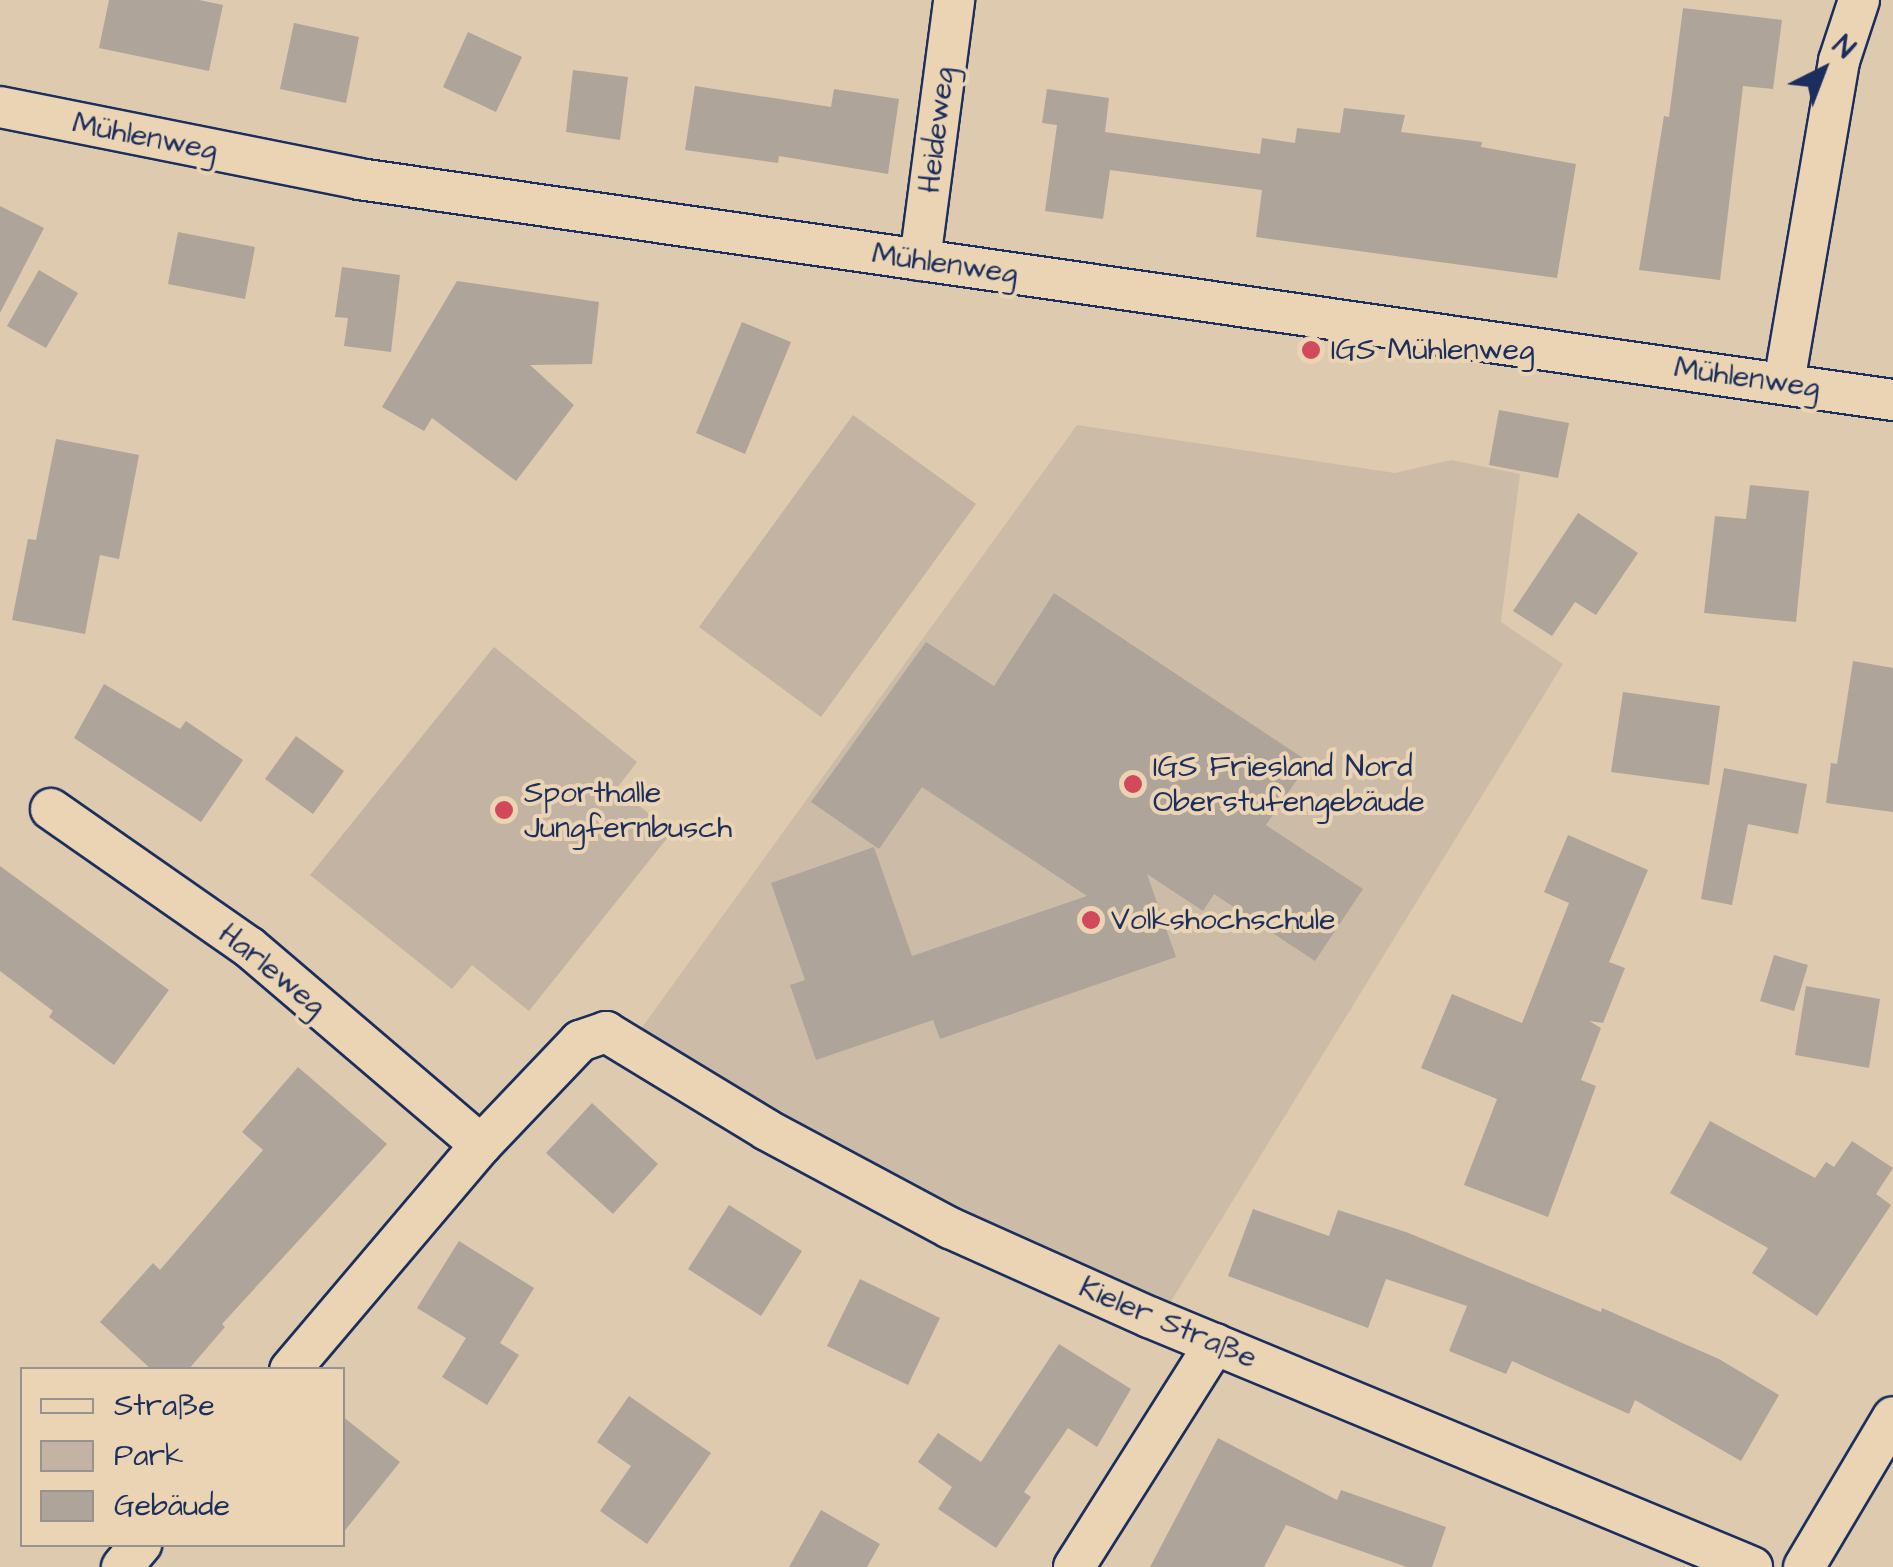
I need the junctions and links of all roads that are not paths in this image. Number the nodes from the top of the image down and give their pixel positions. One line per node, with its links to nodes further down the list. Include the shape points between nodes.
1 (954, 0): 4 (street, Heideweg)
2 (1859, 0): 5 (street, via 1839,61)
3 (0, 108): 4 (street, Mühlenweg, via 359,179)
4 (920, 260): 5 (street, Mühlenweg)
5 (1784, 383): 6 (street, Mühlenweg)
6 (1893, 400)
7 (51, 809): 8 (street, Harleweg, via 249,947)
8 (481, 1145): 9 (street, Kieler Straße, via 580,1041 606,1032 950,1228); 10 (street)
9 (1215, 1344): 14 (street); 15 (street, Kieler Straße)
10 (293, 1367)
11 (1893, 1417): 16 (street)
12 (139, 1547): 13 (street)
13 (122, 1567)
14 (1074, 1567)
15 (1752, 1567)
16 (1804, 1567)

